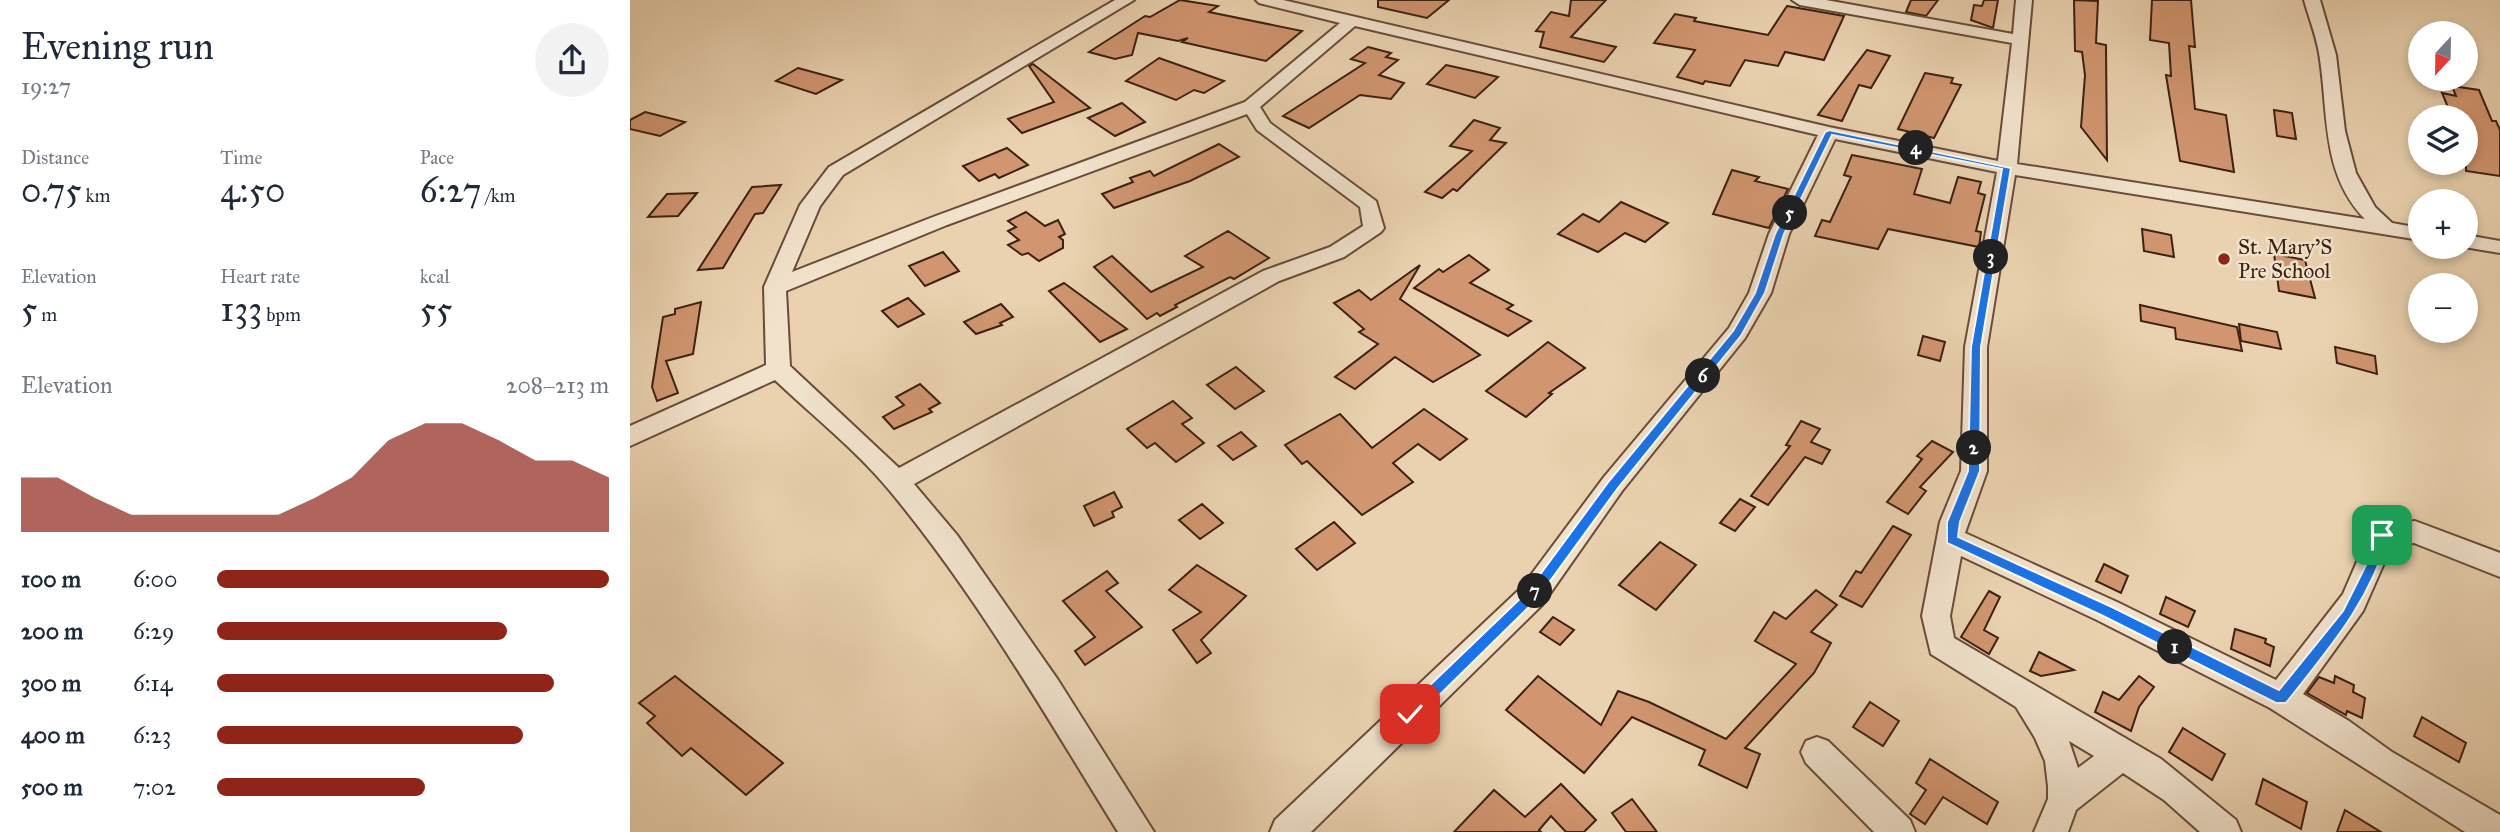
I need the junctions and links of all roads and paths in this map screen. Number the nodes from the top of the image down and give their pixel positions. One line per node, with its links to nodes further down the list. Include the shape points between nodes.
1 (1126, 0): 15 (street, via 836,171 810,205)
2 (1264, 0): 6 (street)
3 (1800, 0): 7 (street)
4 (2024, 0): 7 (street)
5 (2312, 0): 11 (street, via 2329,61 2332,118 2354,195)
6 (1352, 21): 8 (street); 9 (street)
7 (2021, 40): 10 (street)
8 (1251, 106): 15 (street); 18 (street, via 1263,126 1369,205 1374,228 1338,253 1259,283)
9 (1829, 132): 10 (street); 27 (street, via 1779,234 1760,293 1729,344 1613,484 1532,596)
10 (2007, 168): 11 (street); 19 (street, via 1976,347 1974,471 1953,522)
11 (2385, 228): 12 (street)
12 (2408, 231)
13 (2478, 243): 14 (street)
14 (2500, 247)
15 (775, 287): 16 (street)
16 (778, 369): 17 (street); 18 (street)
17 (630, 438)
18 (897, 481): 26 (street, via 947,543)
19 (1951, 539): 21 (street, via 1937,616 1941,645); 22 (street)
20 (2500, 565): 22 (street, via 2415,532 2382,535 2375,561 2348,615)
21 (2021, 696): 24 (street); 25 (street, via 2057,745 2065,774)
22 (2281, 698): 31 (street)
23 (1817, 751): 28 (street)
24 (2121, 755): 25 (street); 30 (street, via 2155,773)
25 (2064, 799): 29 (street)
26 (1138, 832)
27 (1287, 832)
28 (1898, 832)
29 (2051, 832)
30 (2224, 832)
31 (2497, 832)

